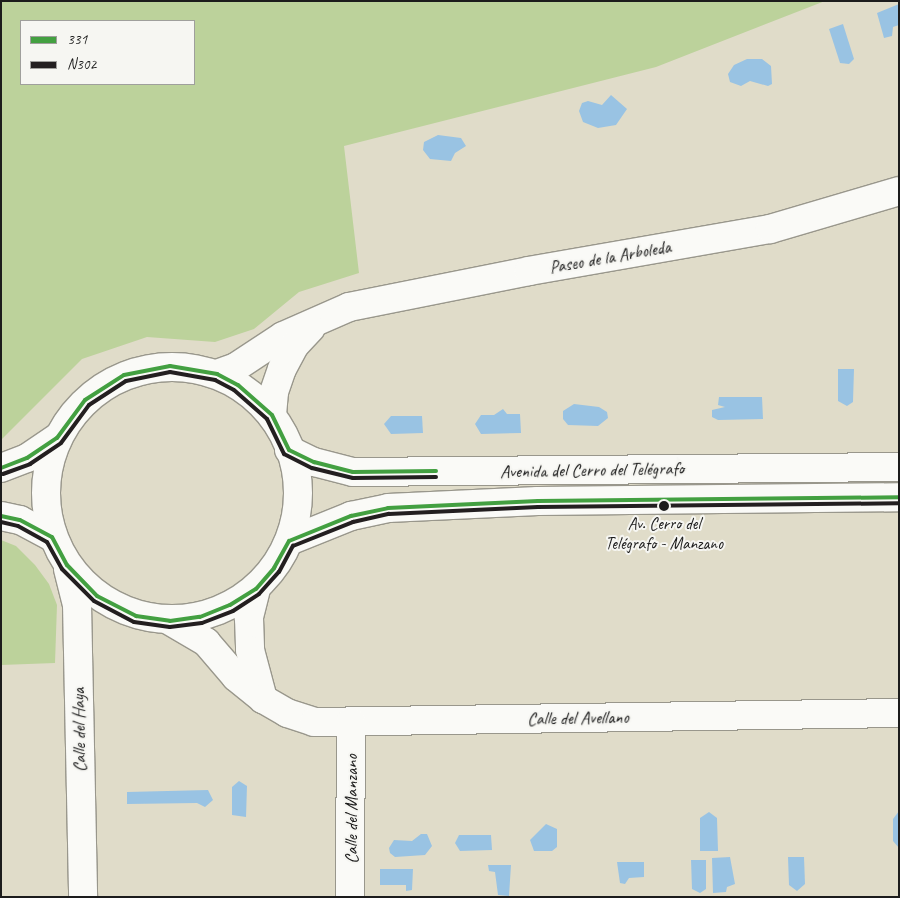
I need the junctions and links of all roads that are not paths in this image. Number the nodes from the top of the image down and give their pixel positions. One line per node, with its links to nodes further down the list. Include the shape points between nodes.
1 (899, 191): 2 (street, Paseo de la Arboleda, via 770,229 510,275 349,307)
2 (321, 317): 3 (street, Paseo de la Arboleda, via 283,336 236,367); 4 (street, Paseo de la Arboleda, via 294,345 282,369 274,392)
3 (217, 374): 4 (street, via 256,398); 5 (street, via 170,366 124,375 84,400)
4 (272, 415): 6 (street)
5 (57, 438): 8 (street, via 27,458); 11 (street, via 46,470 45,504)
6 (289, 450): 7 (street, Avenida del Cerro del Telégrafo, via 314,462 353,472); 12 (street, via 298,474 298,499)
7 (899, 467)
8 (1, 468)
9 (899, 497): 12 (street, Avenida del Cerro del Telégrafo, via 538,501 388,508 351,516)
10 (1, 516): 11 (street, via 20,520)
11 (52, 537): 13 (street)
12 (289, 541): 14 (street, via 274,568)
13 (67, 565): 15 (street, via 97,596 136,616); 19 (street, Calle del Haya, via 78,604)
14 (256, 589): 15 (street, via 230,605 200,617); 16 (street, via 249,618 250,650)
15 (170, 621): 16 (street, Calle del Avellano, via 206,642 236,677)
16 (263, 699): 18 (street, Calle del Avellano, via 287,713 314,722)
17 (899, 714): 18 (street, Calle del Avellano)
18 (351, 722): 20 (street, Calle del Manzano)
19 (83, 897)
20 (350, 897)

